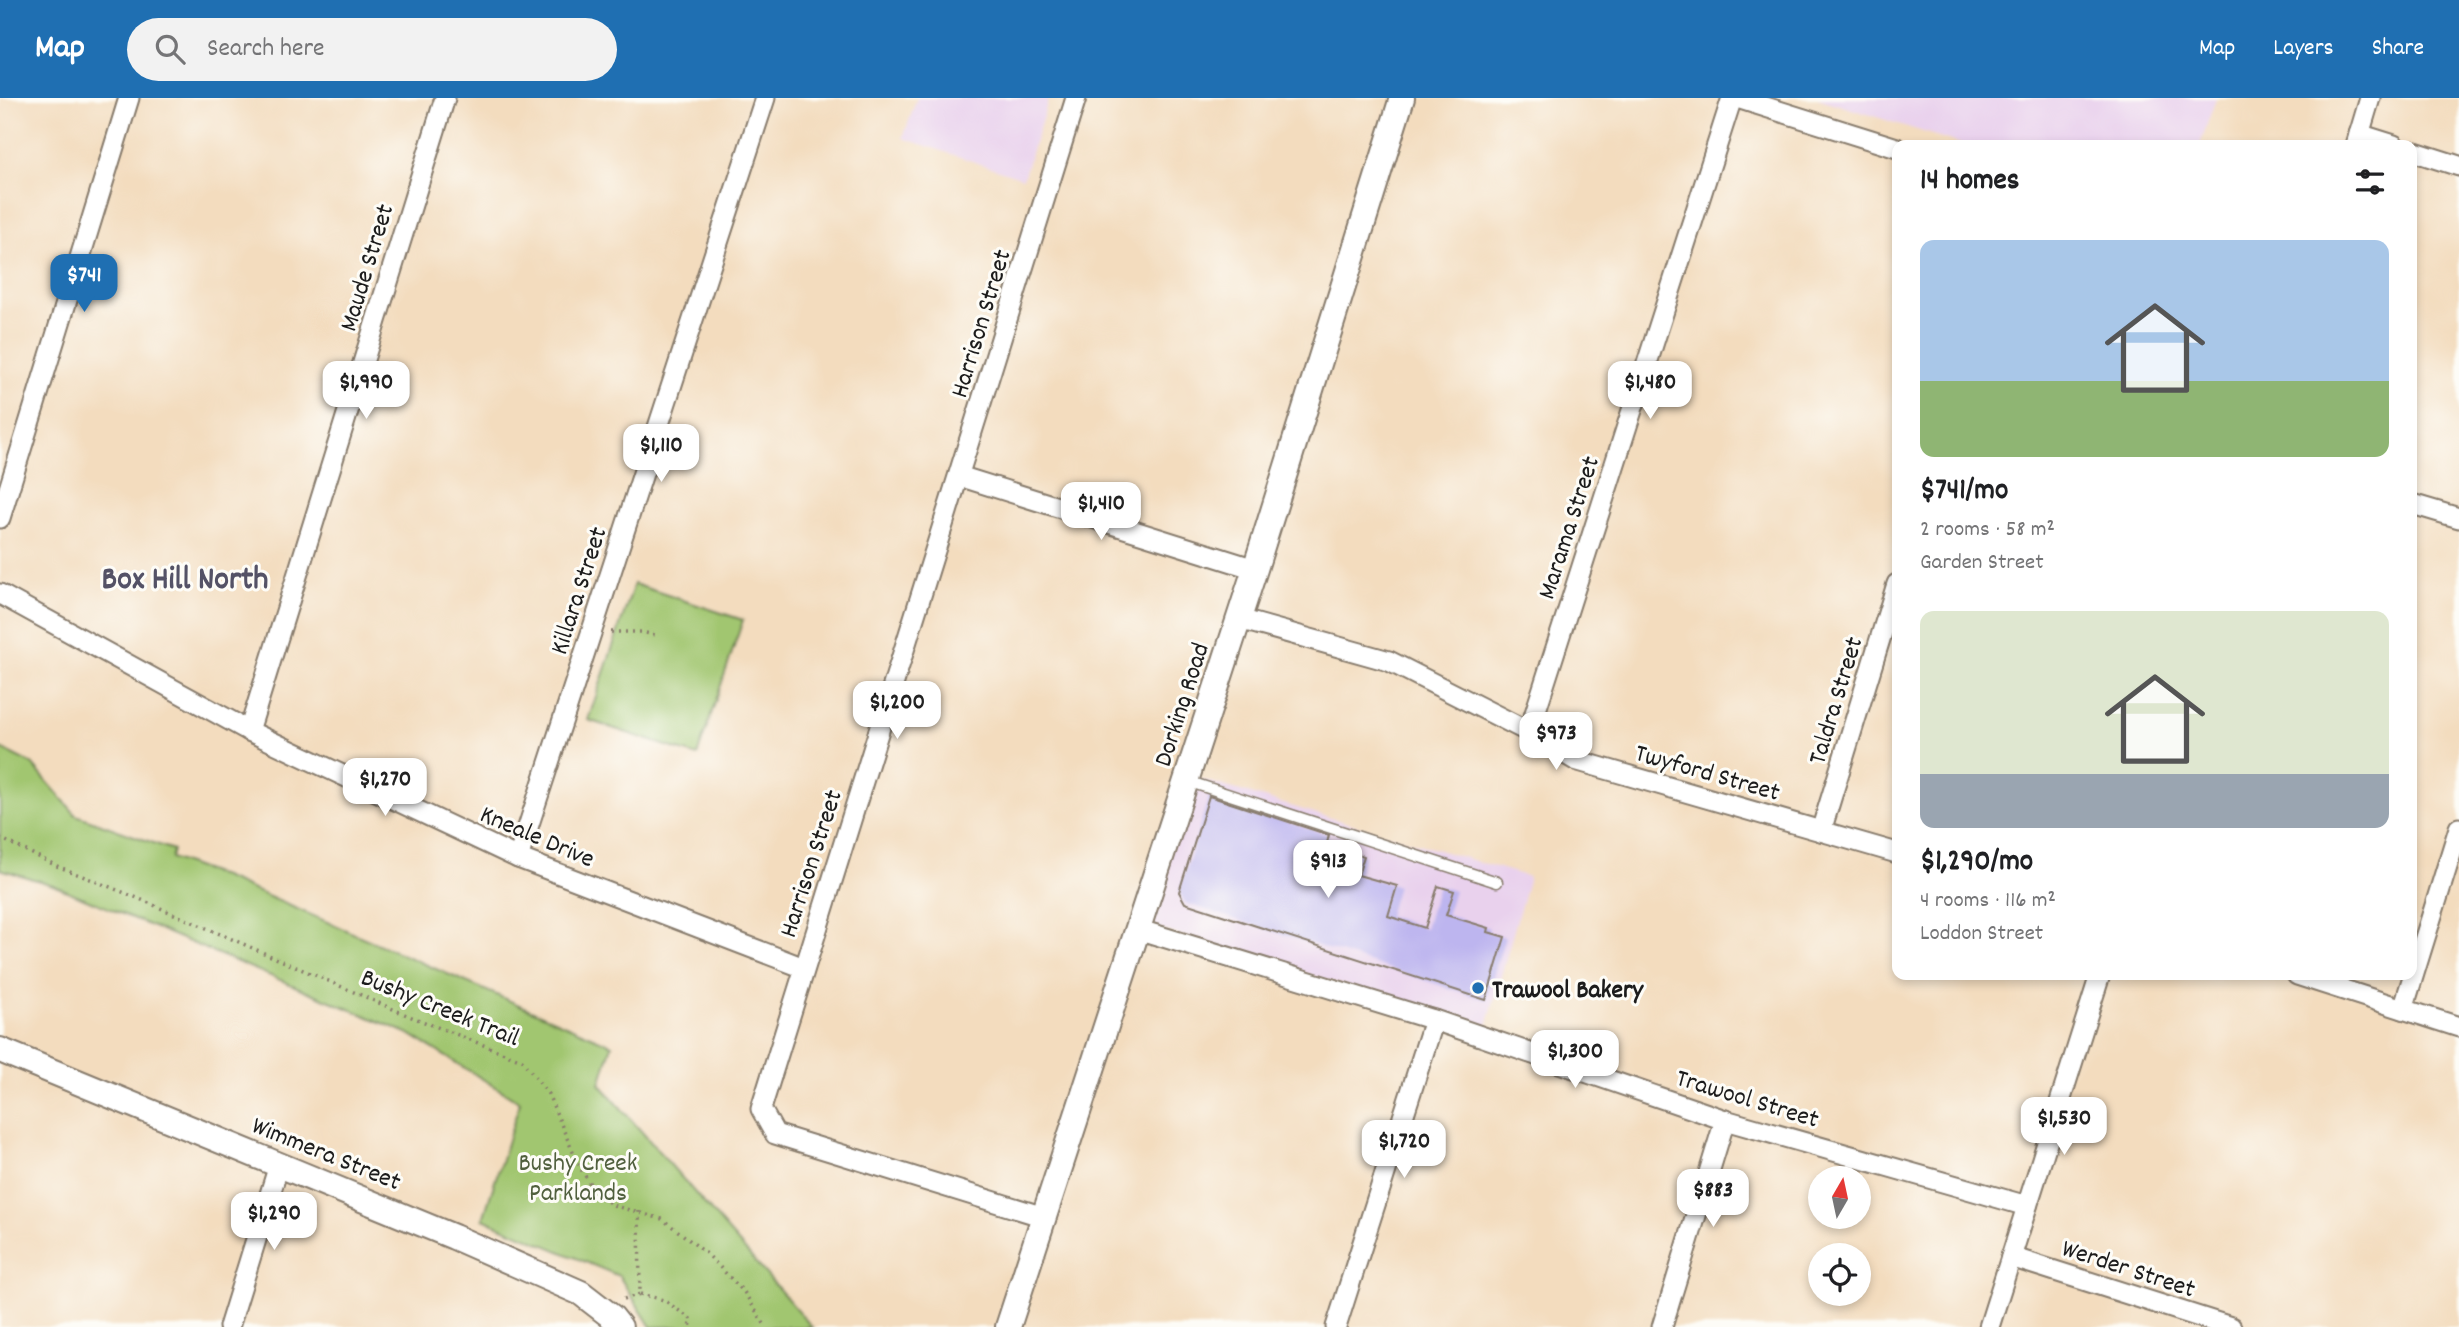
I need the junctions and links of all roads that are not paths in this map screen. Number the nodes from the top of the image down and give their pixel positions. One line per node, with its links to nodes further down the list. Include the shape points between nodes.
1 (129, 98): 16 (street)
2 (445, 98): 21 (street, Maude Street)
3 (765, 98): 27 (street, Killara Street)
4 (1076, 98): 13 (street, Harrison Street)
5 (1402, 98): 17 (street, Dorking Road)
6 (1732, 98): 22 (street, Marama Street)
7 (1737, 98): 10 (street)
8 (2370, 98): 9 (street)
9 (2357, 140)
10 (1892, 146)
11 (2417, 153): 12 (street)
12 (2459, 166)
13 (959, 476): 17 (street); 31 (street, Harrison Street)
14 (2417, 505): 15 (street)
15 (2459, 518)
16 (0, 519)
17 (1255, 569): 20 (street, Dorking Road)
18 (0, 594): 21 (street, Kneale Drive)
19 (1892, 600): 25 (street, Taldra Street)
20 (1239, 619): 22 (street, Twyford Street, via 1389,661); 23 (street, Dorking Road)
21 (249, 732): 27 (street, Kneale Drive)
22 (1529, 732): 25 (street, Twyford Street, via 1575,760)
23 (1186, 781): 28 (lane); 29 (street, Dorking Road)
24 (2459, 828): 30 (street)
25 (1821, 831): 26 (street, Twyford Street)
26 (1892, 852)
27 (518, 858): 31 (street, Kneale Drive)
28 (1497, 882)
29 (1137, 929): 36 (street, Trawool Street); 42 (street, Dorking Road)
30 (2417, 964)
31 (804, 968): 42 (street, Harrison Street, via 761,1110 775,1134)
32 (2098, 980): 41 (street)
33 (2313, 980): 35 (street)
34 (2412, 980): 35 (street)
35 (2403, 1009): 37 (street)
36 (1434, 1020): 39 (street, Trawool Street); 47 (street)
37 (2459, 1027)
38 (0, 1050): 40 (street, Wimmera Street)
39 (1725, 1120): 41 (street, Trawool Street); 48 (street)
40 (279, 1165): 44 (street, Wimmera Street, via 581,1293); 46 (street)
41 (2027, 1206): 43 (street)
42 (1044, 1217): 45 (street, Dorking Road)
43 (2011, 1257): 49 (street); 50 (street, Werder Street)
44 (616, 1322)
45 (1011, 1326)
46 (229, 1327)
47 (1336, 1327)
48 (1662, 1327)
49 (1989, 1327)
50 (2231, 1327)

